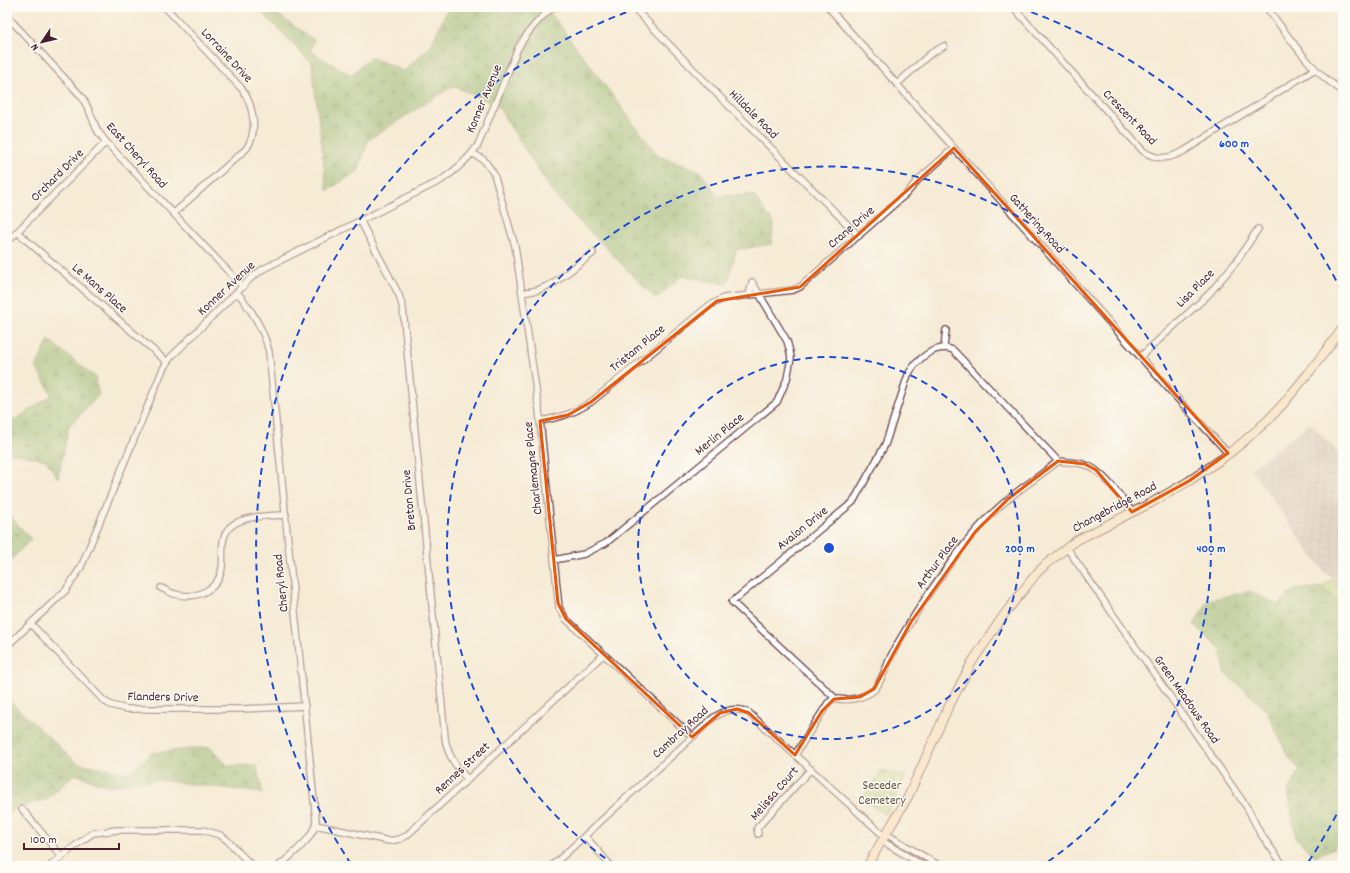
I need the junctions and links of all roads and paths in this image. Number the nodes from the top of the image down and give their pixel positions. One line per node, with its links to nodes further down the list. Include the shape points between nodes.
1 (165, 7): 15 (street, Lorraine Drive, via 242,89 251,104 253,119 252,137 246,149)
2 (553, 7): 14 (street, Konner Avenue, via 534,24 518,48 481,138)
3 (633, 7): 19 (street, Hilldale Road)
4 (828, 7): 10 (street, Gathering Road)
5 (1013, 7): 9 (street, Crescent Road, via 1143,151 1155,157 1174,156 1184,151)
6 (1266, 7): 9 (street)
7 (7, 16): 12 (street, East Cheryl Road, via 82,97 97,130)
8 (944, 46): 10 (street, via 930,54)
9 (1314, 69): 11 (street)
10 (897, 84): 13 (street, Gathering Road)
11 (1343, 91)
12 (106, 142): 15 (street, East Cheryl Road); 18 (street, Orchard Drive)
13 (954, 148): 19 (street, Crane Drive); 30 (street, Gathering Road)
14 (472, 153): 16 (street, Konner Avenue, via 462,165 440,181); 24 (street, Charlemagne Place, via 484,160 494,174 515,246)
15 (174, 213): 22 (street, East Cheryl Road)
16 (360, 220): 22 (street, Konner Avenue, via 263,269); 48 (street, Breton Drive, via 399,295 403,309 446,746 455,765)
17 (1258, 229): 30 (street, Lisa Place, via 1236,262 1208,295)
18 (17, 232): 20 (street, Orchard Drive); 31 (street, Le Mans Place)
19 (859, 236): 25 (street, Crane Drive, via 800,287)
20 (7, 242)
21 (593, 253): 24 (street, via 554,283)
22 (243, 287): 23 (street, Konner Avenue)
23 (237, 292): 31 (street, Konner Avenue); 36 (street, Cheryl Road, via 266,339 269,352)
24 (522, 293): 32 (street, Charlemagne Place)
25 (759, 294): 26 (street, Crane Drive); 26 (street, Merlin Place, via 752,282); 38 (street, Merlin Place, via 787,341 790,352 787,379 777,402 606,543 584,554)
26 (749, 295): 32 (street, Tristam Place, via 724,298 710,305 581,409 568,415)
27 (1343, 328): 33 (main road, Changebridge Road, via 1283,404)
28 (946, 330): 29 (street)
29 (944, 347): 34 (street, via 957,352); 43 (street, Avalon Drive, via 923,357 912,367 885,445 851,504 732,602)
30 (1140, 357): 33 (street, Gathering Road)
31 (167, 362): 40 (street, Konner Avenue, via 81,567 66,590)
32 (540, 421): 38 (street, Charlemagne Place)
33 (1228, 454): 35 (main road, Changebridge Road, via 1189,481)
34 (1058, 461): 35 (street, via 1085,464 1096,470 1121,496); 43 (street, Arthur Place, via 1008,499 975,532 914,616 874,689 860,697 842,700)
35 (1132, 512): 37 (main road, Changebridge Road, via 1086,535)
36 (286, 515): 39 (street, via 244,519 230,527 223,539 220,576 209,590 201,594 176,595); 44 (street, Cheryl Road)
37 (1067, 548): 53 (main road, Changebridge Road, via 1046,564 1027,585 972,662 910,792); 63 (street, Green Meadows Road, via 1248,809 1260,833)
38 (554, 560): 42 (street, Charlemagne Place, via 558,604 563,615)
39 (161, 588)
40 (31, 624): 41 (street, Konner Avenue); 44 (street, Flanders Drive, via 104,701 118,708 155,710)
41 (7, 646)
42 (604, 654): 45 (street, Charlemagne Place); 48 (street, Rennes Street)
43 (835, 698): 46 (street, via 822,710)
44 (305, 706): 50 (street, Cheryl Road)
45 (692, 737): 46 (street, Cambray Road, via 720,713 737,709 749,713); 52 (street, Cambray Road)
46 (795, 755): 47 (street, Cambray Road)
47 (811, 769): 51 (street, Melissa Court, via 757,828); 53 (street, Cambray Road)
48 (468, 780): 50 (street, Rennes Street, via 400,839 389,841)
49 (22, 809): 54 (street)
50 (316, 825): 57 (street, via 309,837)
51 (758, 834)
52 (585, 836): 58 (street, Cambray Road); 59 (street)
53 (884, 837): 60 (main road, Changebridge Road); 61 (street); 62 (street)
54 (62, 857): 55 (street); 56 (street, via 93,834 117,830 203,830 227,840)
55 (50, 866)
56 (252, 866)
57 (279, 866)
58 (552, 866)
59 (612, 866)
60 (867, 866)
61 (924, 866)
62 (940, 866)
63 (1284, 866)

